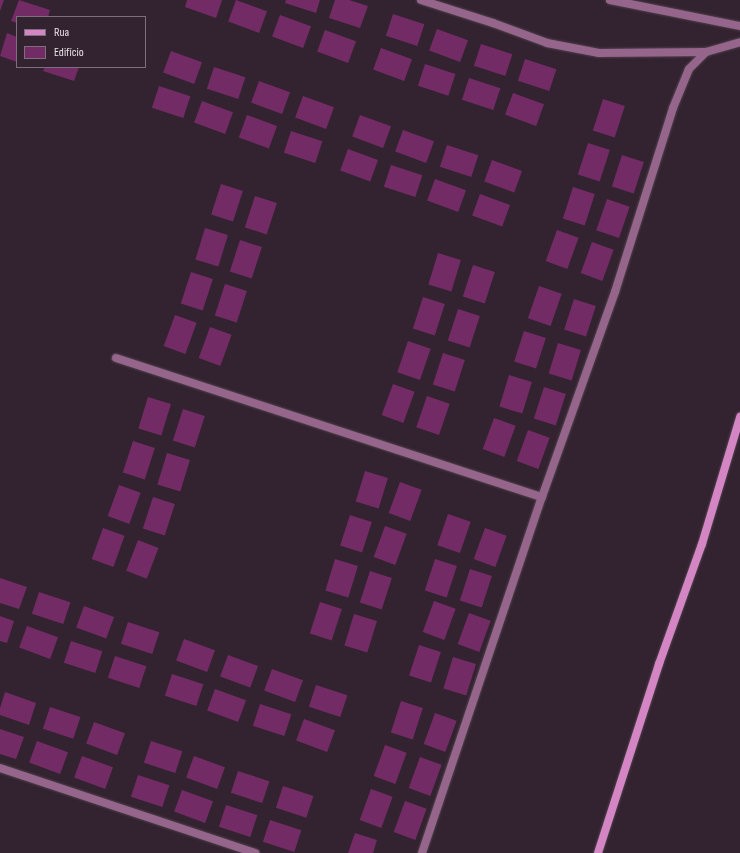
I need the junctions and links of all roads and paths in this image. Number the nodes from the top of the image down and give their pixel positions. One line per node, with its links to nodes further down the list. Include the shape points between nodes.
1 (421, 0): 5 (street, via 547,43 599,53)
2 (610, 0): 3 (street)
3 (740, 26)
4 (740, 42): 5 (street)
5 (706, 52): 8 (street, via 689,69 673,108 615,292)
6 (116, 358): 8 (street)
7 (740, 417): 12 (street, via 702,544 659,664)
8 (542, 497): 11 (street)
9 (0, 768): 10 (street)
10 (255, 853)
11 (422, 853)
12 (598, 853)

